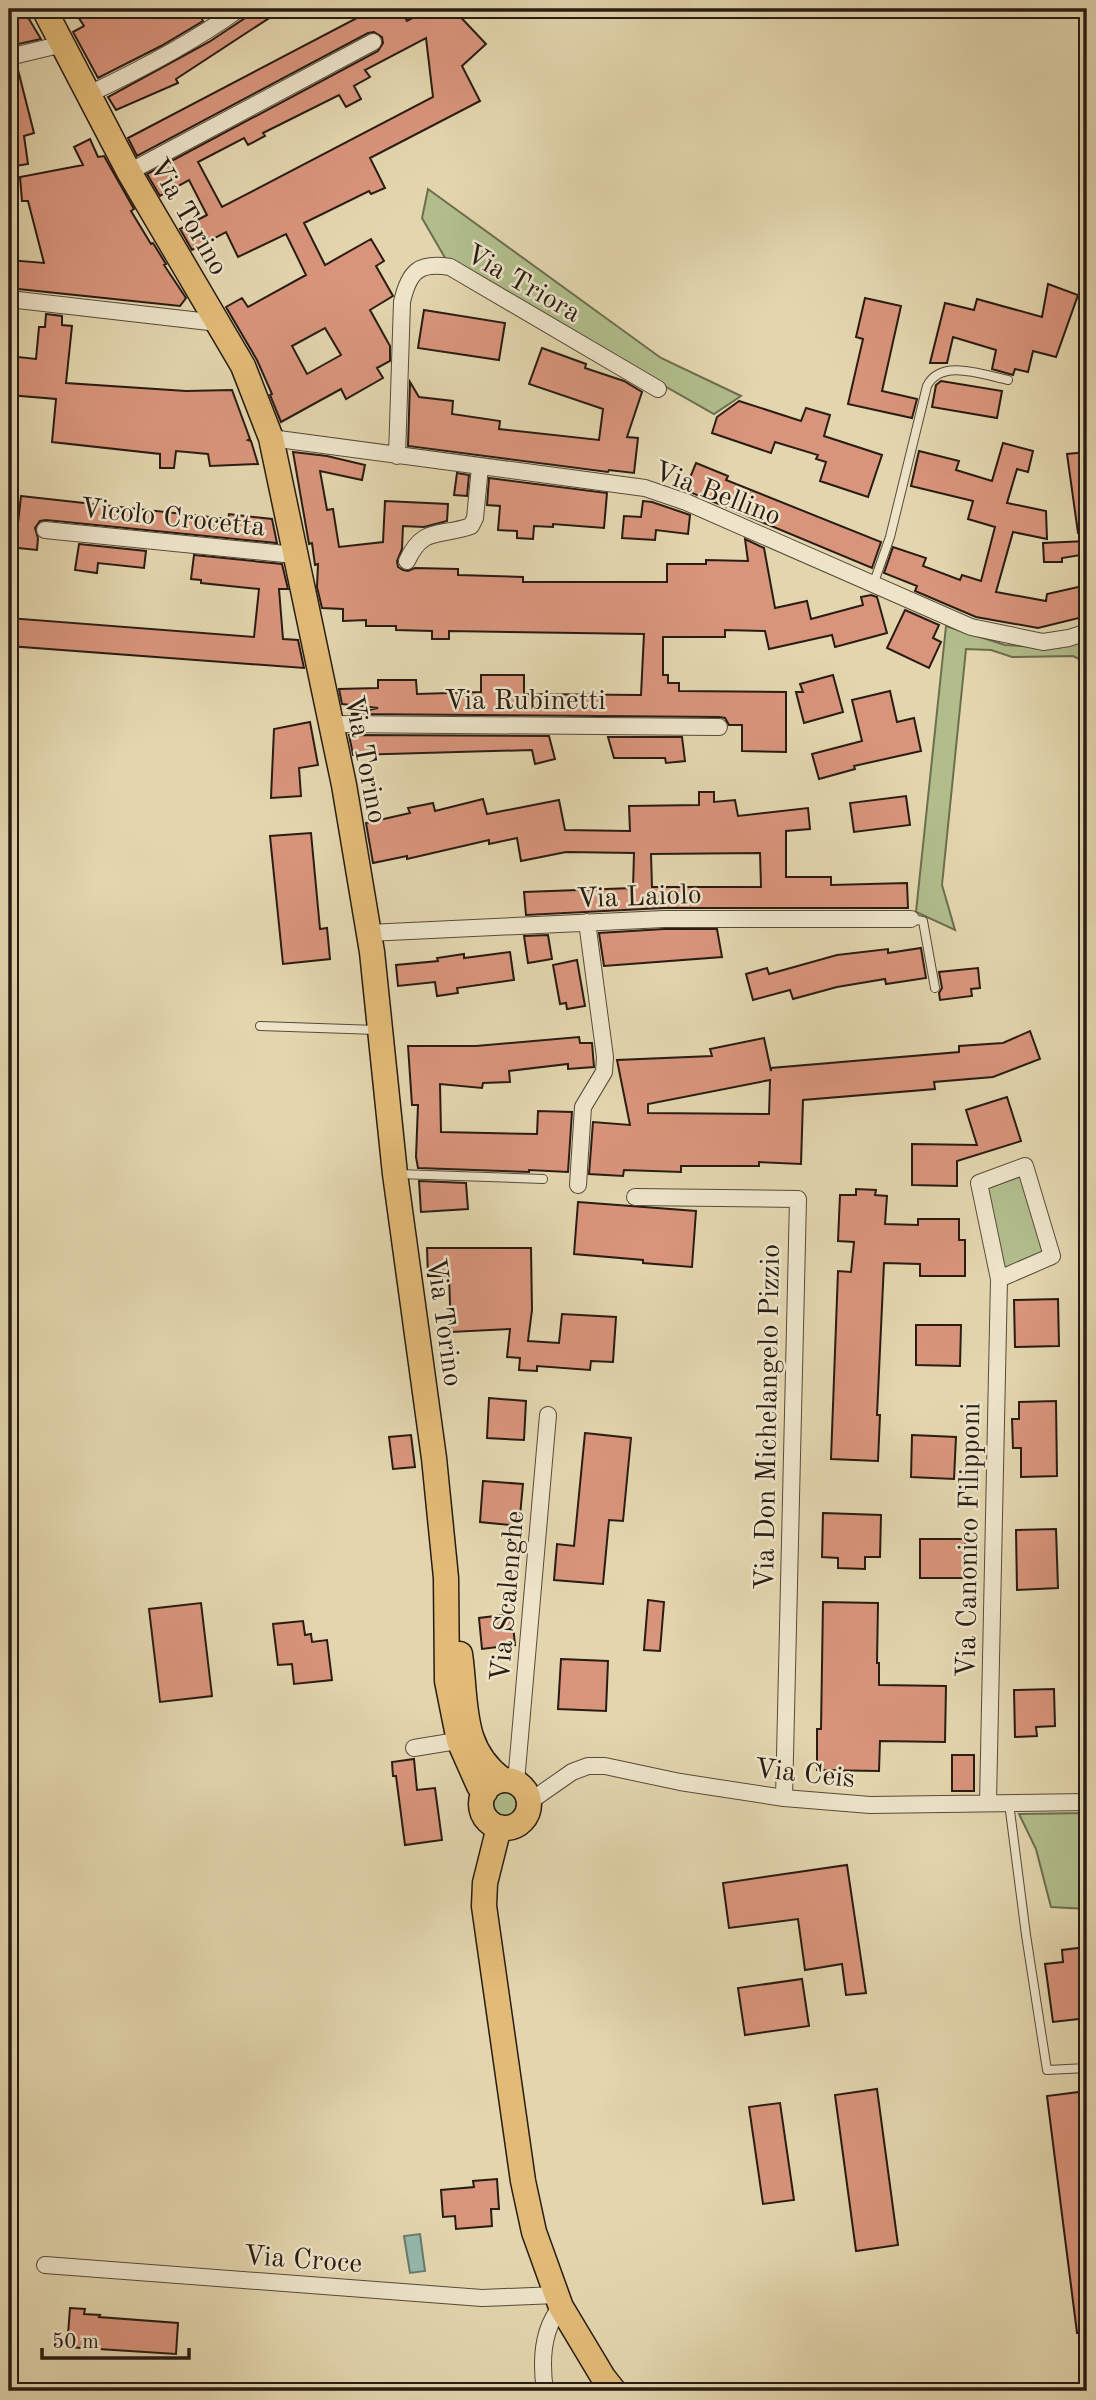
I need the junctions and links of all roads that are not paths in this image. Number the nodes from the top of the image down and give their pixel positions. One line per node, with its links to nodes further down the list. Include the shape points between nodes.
1 (44, 9): 4 (main road, Via Torino)
2 (239, 9): 6 (street, via 151,64)
3 (373, 42): 7 (street)
4 (63, 44): 5 (street); 6 (main road, Via Torino)
5 (9, 57)
6 (89, 94): 7 (main road, Via Torino)
7 (129, 172): 9 (main road, Via Torino)
8 (9, 299): 9 (street)
9 (218, 323): 12 (main road, Via Torino, via 251,383)
10 (1008, 380): 18 (lane, via 951,370 931,377)
11 (658, 389): 13 (street, Via Triora, via 450,267 432,264 415,271 402,302)
12 (271, 438): 13 (street, Via Bellino); 16 (main road, Via Torino)
13 (397, 456): 14 (street, Via Bellino)
14 (480, 467): 17 (street, via 471,526 425,537 415,544); 18 (street, Via Bellino, via 645,488)
15 (45, 530): 16 (street, Vicolo Crocetta)
16 (295, 555): 20 (main road, Via Torino)
17 (407, 561)
18 (873, 585): 19 (street, Via Bellino, via 971,627 1043,642)
19 (1087, 632)
20 (331, 724): 21 (street, Via Rubinetti); 24 (main road, Via Torino)
21 (719, 727)
22 (911, 919): 23 (street, Via Laiolo); 25 (lane, via 923,921)
23 (587, 922): 24 (street, Via Laiolo); 30 (street, via 605,1057 604,1072 583,1107)
24 (368, 933): 27 (main road, Via Torino)
25 (935, 988)
26 (260, 1026): 27 (lane)
27 (380, 1030): 28 (main road, Via Torino)
28 (395, 1174): 29 (lane); 34 (main road, Via Torino, via 434,1458 446,1578 447,1681)
29 (543, 1179)
30 (578, 1185)
31 (635, 1197): 37 (street, Via Don Michelangelo Pizzio, via 798,1199)
32 (999, 1279): 32 (street, Via Canonico Filipponi, via 1052,1256 1025,1167 979,1184); 38 (street, Via Canonico Filipponi)
33 (548, 1415): 36 (street, Via Scalenghe)
34 (465, 1740): 35 (street); 36 (main road, Via Torino)
35 (414, 1748)
36 (508, 1789): 37 (street, Via Ceis, via 588,1766 605,1766); 41 (main road, via 481,1803 486,1818); 41 (main road, via 526,1816 514,1826)
37 (784, 1798): 38 (street, Via Ceis, via 870,1805)
38 (988, 1802): 40 (street, Via Ceis)
39 (1087, 1802): 40 (street, Via Ceis)
40 (1009, 1803): 42 (lane, via 1047,2070)
41 (499, 1827): 44 (main road, via 484,1906 523,2180 534,2232)
42 (1087, 2068)
43 (45, 2265): 44 (street, Via Croce)
44 (559, 2301): 45 (street, via 547,2334); 46 (main road)
45 (545, 2391)
46 (614, 2391)

